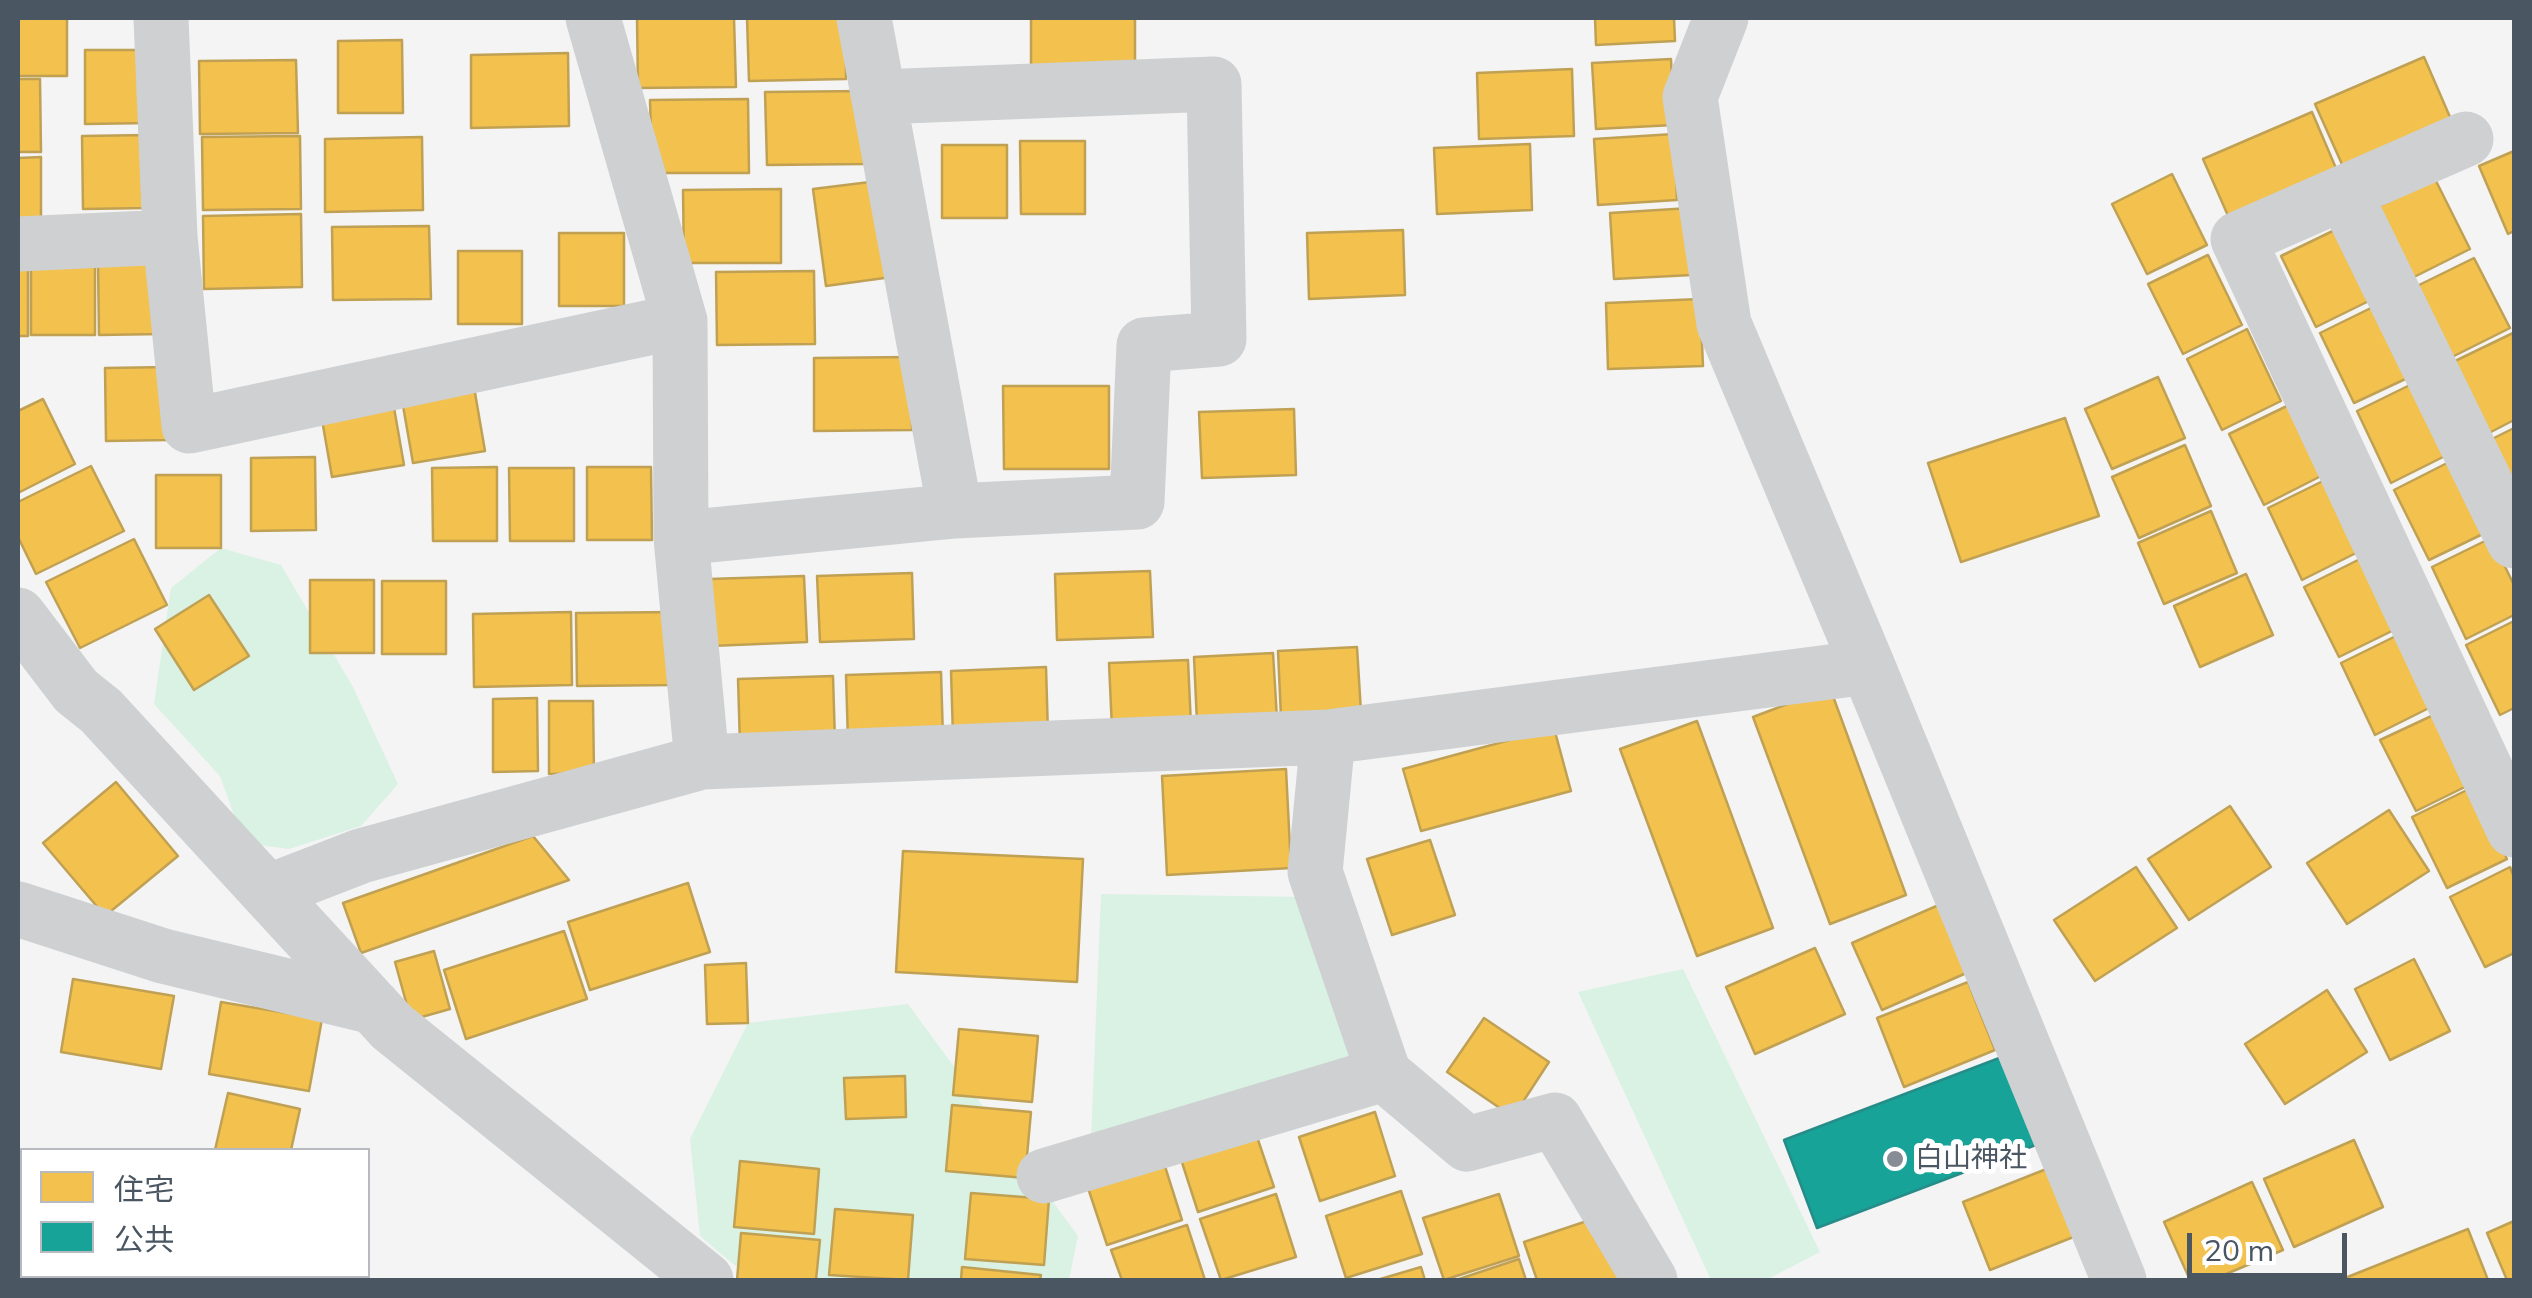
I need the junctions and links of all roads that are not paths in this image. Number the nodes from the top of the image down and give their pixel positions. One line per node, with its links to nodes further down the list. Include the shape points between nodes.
1 (160, 18): 8 (street)
2 (593, 18): 10 (street)
3 (864, 18): 5 (street)
4 (1721, 18): 15 (street, via 1690,97 1724,324)
5 (879, 97): 11 (street); 11 (street, via 1214,84 1219,339 1144,346 1137,502)
6 (2466, 139): 7 (street)
7 (2344, 193): 13 (street); 18 (street, via 2238,239)
8 (170, 237): 9 (street); 10 (street, via 190,426)
9 (18, 244)
10 (680, 321): 12 (street)
11 (955, 511): 12 (street)
12 (681, 538): 17 (street)
13 (2514, 541)
14 (18, 615): 19 (street, via 76,691)
15 (1868, 667): 16 (street); 26 (street)
16 (1328, 738): 17 (street); 22 (street, via 1314,872)
17 (702, 762): 19 (street, via 362,856)
18 (2514, 830)
19 (268, 892): 21 (street)
20 (18, 909): 21 (street, via 163,956)
21 (374, 1007): 24 (street)
22 (1384, 1074): 23 (street); 25 (street, via 1467,1144 1555,1120)
23 (1044, 1176)
24 (706, 1280)
25 (1650, 1280)
26 (2120, 1280)

